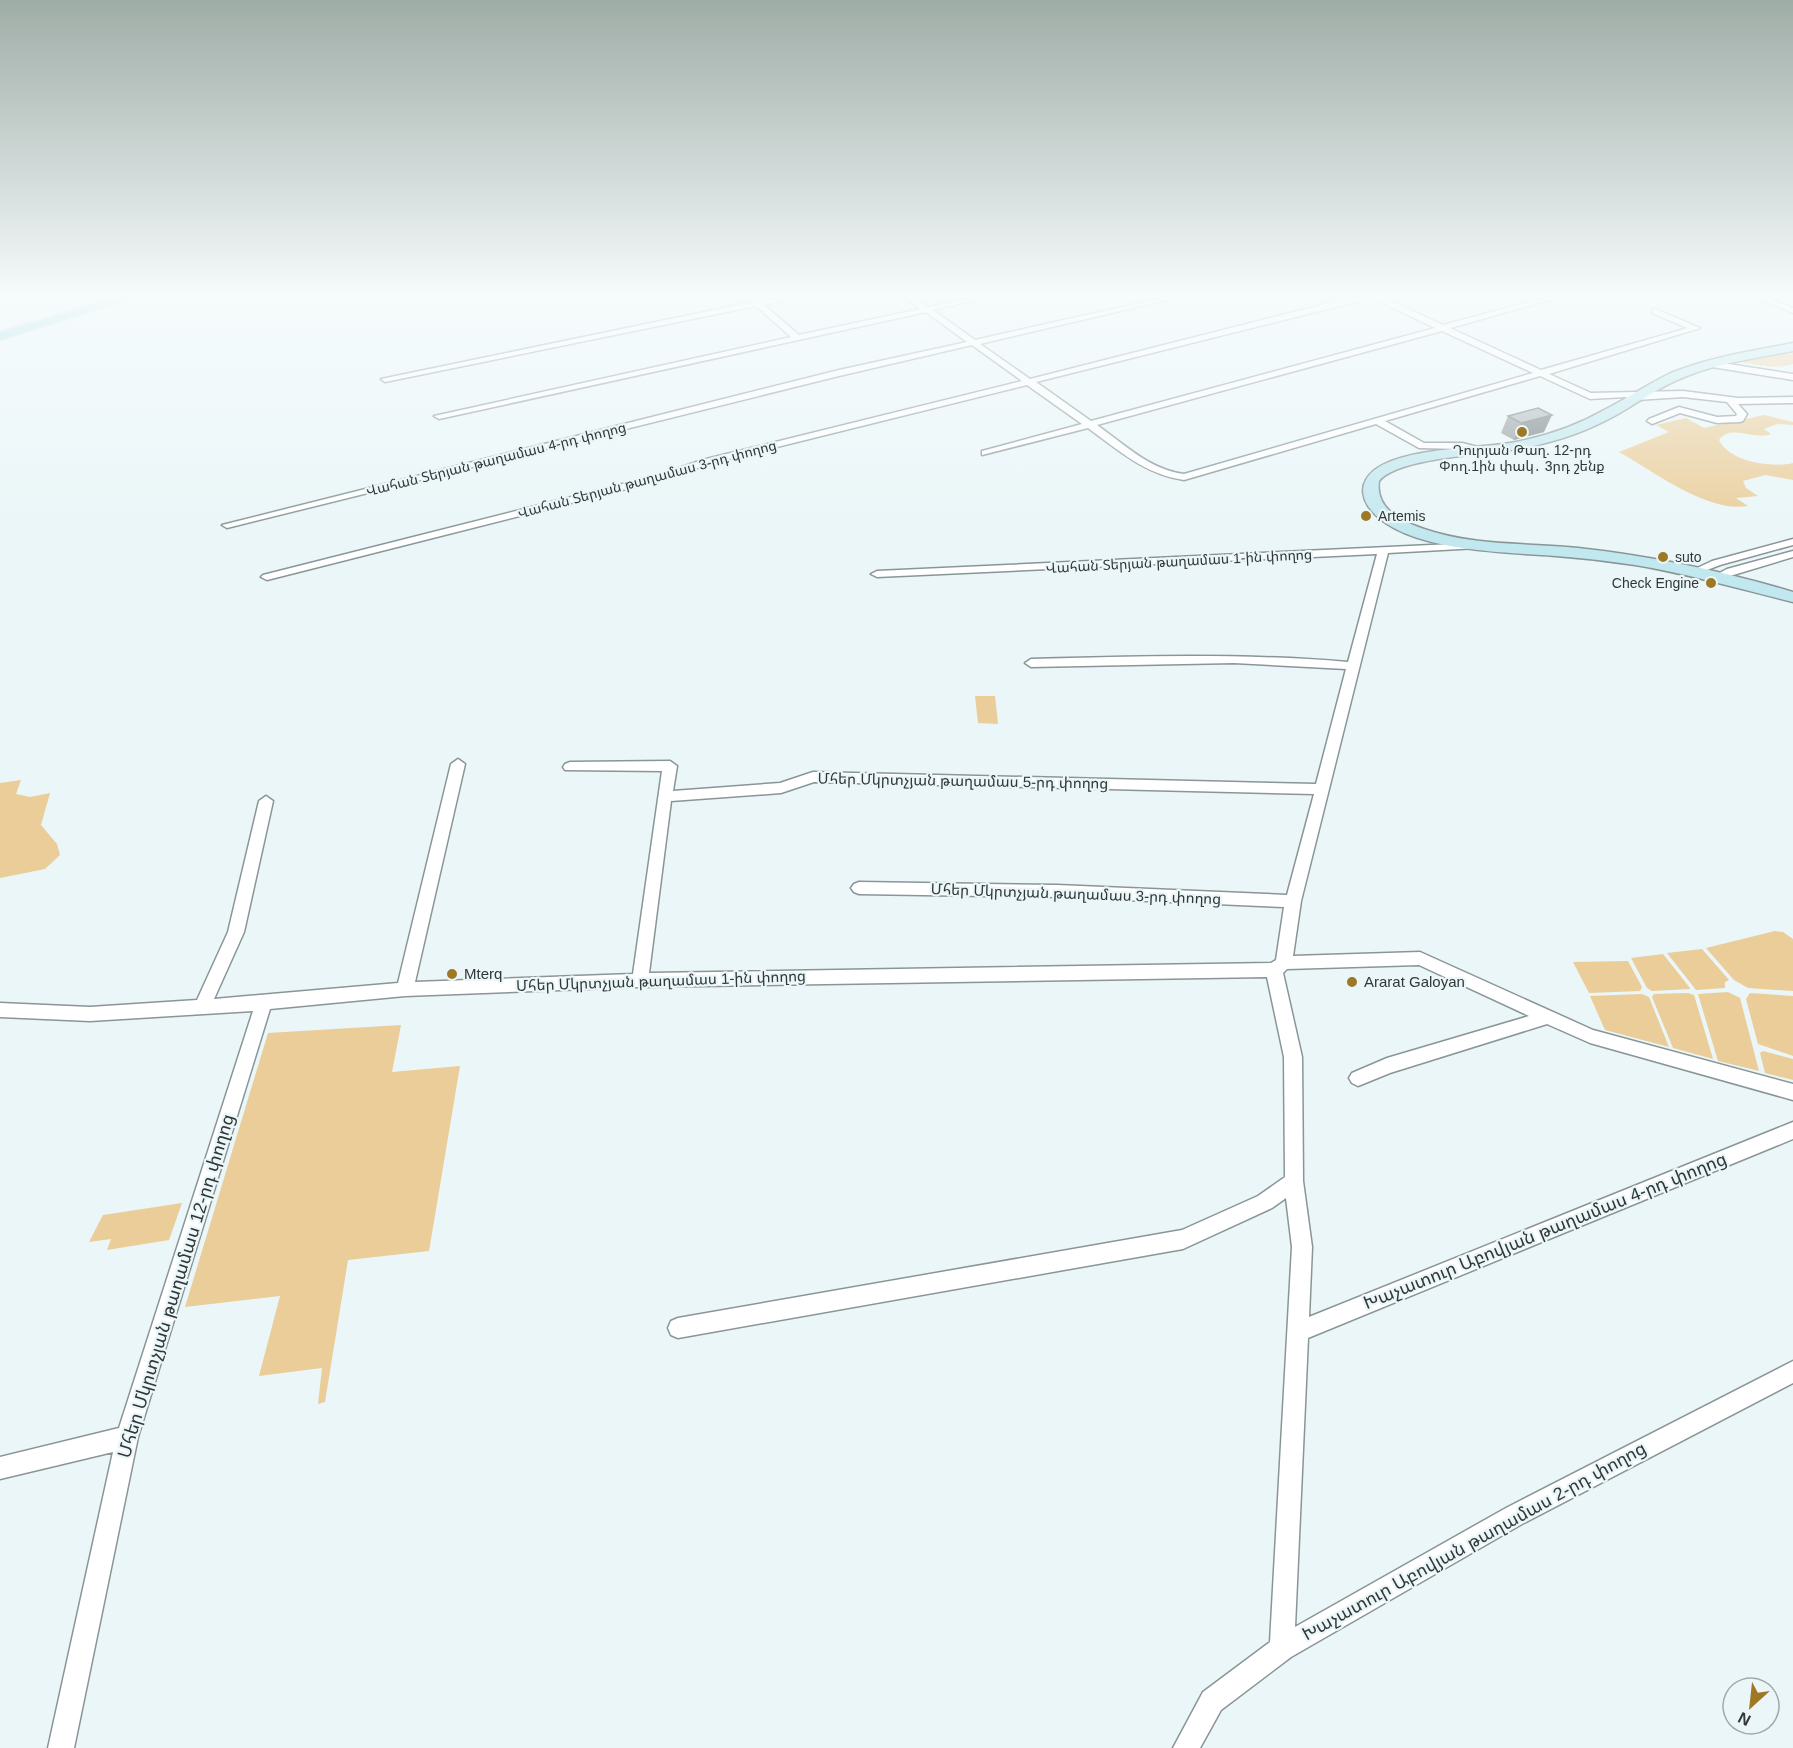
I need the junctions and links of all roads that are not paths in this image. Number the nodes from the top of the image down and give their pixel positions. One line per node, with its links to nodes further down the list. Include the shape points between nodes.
1 (402, 376): 10 (street)
2 (622, 376): 17 (street)
3 (829, 376): 23 (street, Վահան Տերյան թաղամաս 4-րդ փողոց)
4 (1022, 376): 11 (street)
5 (1046, 376): 11 (street, Վահան Տերյան թաղամաս 3-րդ փողոց)
6 (1267, 376): 20 (street)
7 (1532, 376): 19 (street)
8 (1546, 376): 12 (street, via 1590,396)
9 (1678, 376): 12 (main road)
10 (385, 379)
11 (1028, 380): 20 (street); 31 (street, Վահան Տերյան թաղամաս 3-րդ փողոց)
12 (1638, 396): 14 (street, via 1683,394); 21 (main road, via 1557,438)
13 (1793, 400): 14 (street)
14 (1731, 401): 15 (street)
15 (1739, 410): 16 (street, via 1706,403); 16 (street, via 1743,414 1740,419 1730,421)
16 (1686, 411): 18 (street, via 1674,411)
17 (439, 416)
18 (1652, 421)
19 (1378, 422): 20 (street, via 1184,477 1152,469); 21 (street, via 1422,446 1462,446)
20 (1088, 424): 22 (street)
21 (1484, 451): 25 (main road, via 1395,464 1381,470 1369,485 1373,502 1395,522 1428,535)
22 (985, 453)
23 (227, 525)
24 (1793, 542): 28 (street)
25 (1480, 545): 26 (street, Վահան Տերյան թաղամաս 1-ին փողոց); 28 (main road, via 1577,553)
26 (1383, 551): 29 (street, Վահան Տերյան թաղամաս 1-ին փողոց); 34 (street)
27 (1793, 554): 30 (street)
28 (1697, 571): 30 (main road)
29 (878, 574)
30 (1720, 576): 32 (main road)
31 (267, 577)
32 (1793, 597)
33 (1031, 663): 34 (street, via 1227,658)
34 (1355, 666): 37 (street)
35 (458, 764): 44 (street)
36 (570, 766): 38 (street, via 670,766)
37 (1321, 789): 38 (street, Մհեր Մկրտչյան թաղամաս 5-րդ փողոց, via 813,777 781,788); 41 (street)
38 (665, 796): 43 (street)
39 (266, 801): 46 (street, via 236,932)
40 (859, 888): 41 (street, Մհեր Մկրտչյան թաղամաս 3-րդ փողոց)
41 (1293, 901): 42 (street)
42 (1279, 966): 43 (street, Մհեր Մկրտչյան թաղամաս 1-ին փողոց); 48 (street, Մհեր Մկրտչյան թաղամաս 1-ին փողոց, via 1420,958); 52 (street, via 1293,1058)
43 (640, 980): 44 (street, Մհեր Մկրտչյան թաղամաս 1-ին փողոց)
44 (405, 989): 45 (street, Մհեր Մկրտչյան թաղամաս 1-ին փողոց)
45 (264, 1003): 46 (street, Մհեր Մկրտչյան թաղամաս 1-ին փողոց); 56 (street, Մհեր Մկրտչյան թաղամաս 12-րդ փողոց)
46 (202, 1007): 47 (street, Մհեր Մկրտչյան թաղամաս 1-ին փողոց, via 90,1014)
47 (0, 1010)
48 (1548, 1017): 49 (street); 50 (street, Մհեր Մկրտչյան թաղամաս 1-ին փողոց, via 1590,1036)
49 (1358, 1078)
50 (1793, 1092)
51 (1793, 1130): 54 (street, Խաչատուր Աբովյան թաղամաս 4-րդ փողոց)
52 (1294, 1181): 53 (street, via 1265,1202 1183,1239); 54 (street, via 1302,1247)
53 (678, 1328)
54 (1298, 1332): 58 (street)
55 (1793, 1372): 58 (street, Խաչատուր Աբովյան թաղամաս 2-րդ փողոց, via 1514,1516)
56 (127, 1437): 57 (street); 59 (street, Մհեր Մկրտչյան թաղամաս 12-րդ փողոց)
57 (0, 1468)
58 (1282, 1648): 60 (street, Խաչատուր Աբովյան թաղամաս 2-րդ փողոց, via 1212,1701)
59 (61, 1748)
60 (1186, 1748)

